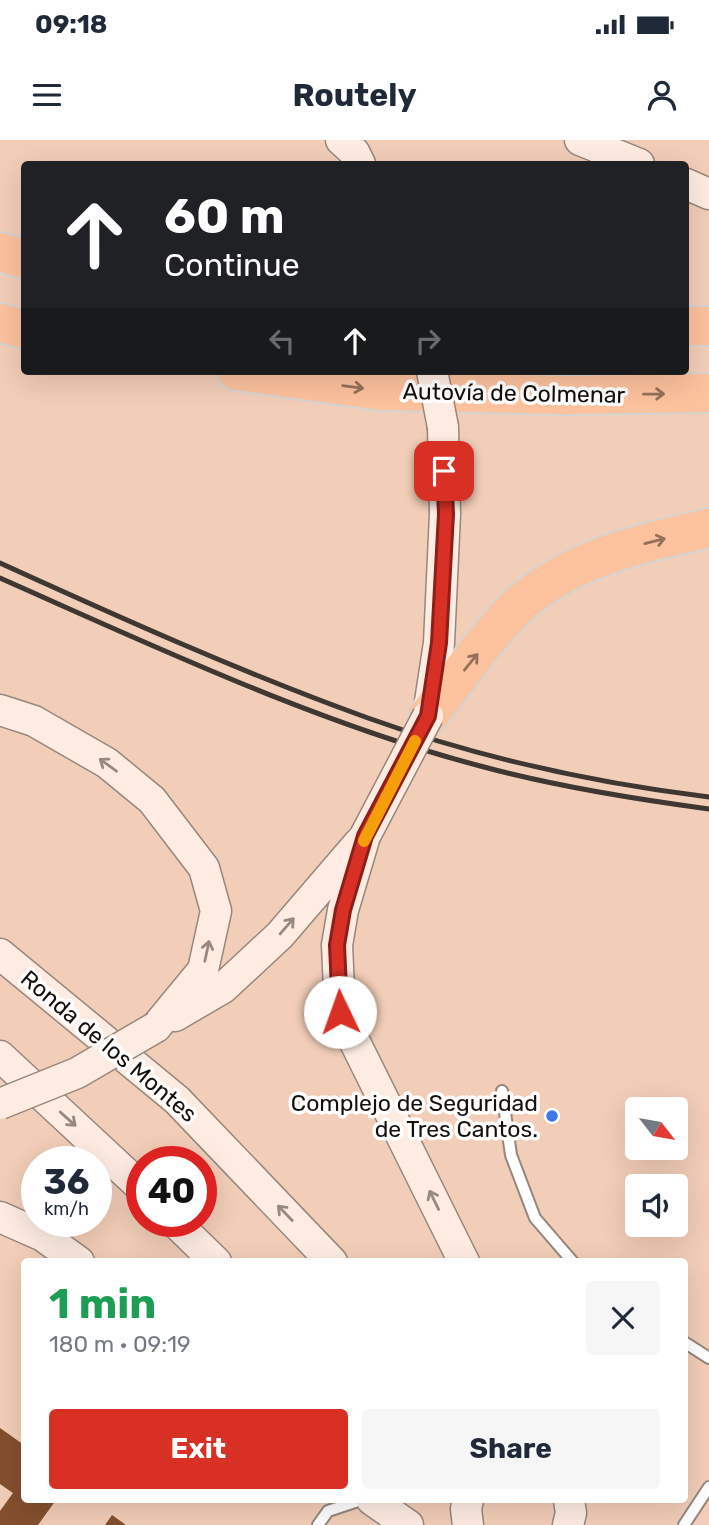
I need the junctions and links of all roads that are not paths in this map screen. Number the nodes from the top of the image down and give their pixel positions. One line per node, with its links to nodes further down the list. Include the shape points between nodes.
1 (341, 140): 3 (street)
2 (580, 140): 4 (street)
3 (358, 161)
4 (632, 161)
5 (689, 185): 6 (street)
6 (709, 194)
7 (0, 252): 8 (highway)
8 (21, 258)
9 (0, 323): 12 (highway)
10 (689, 326): 11 (highway)
11 (709, 326)
12 (21, 328)
13 (266, 375): 15 (highway, Autovía de Colmenar, one-way to 15, via 381,391)
14 (433, 375): 18 (street, bridge, via 443,427 446,514 440,630)
15 (709, 393)
16 (709, 528): 18 (highway, one-way to 16, via 509,615 539,589 571,569 650,541)
17 (0, 710): 21 (street, one-way to 17, via 203,970 216,911 204,868 152,800 107,763 34,721)
18 (428, 716): 19 (street, bridge)
19 (365, 836): 21 (street, one-way to 19, via 223,988 280,934); 31 (street, one-way to 19, via 340,1012 337,945)
20 (0, 954): 30 (street, Ronda de los Montes, one-way to 20, via 177,1100)
21 (156, 1027): 24 (street, bridge, via 77,1073)
22 (0, 1056): 25 (street, one-way to 25)
23 (502, 1091): 32 (lane, via 511,1155 535,1217)
24 (0, 1104)
25 (126, 1173)
26 (0, 1217): 28 (street, via 43,1236)
27 (191, 1237): 29 (street)
28 (73, 1258)
29 (212, 1258)
30 (328, 1258)
31 (462, 1258)
32 (570, 1258)
33 (688, 1345): 34 (lane)
34 (709, 1358)
35 (709, 1487): 40 (lane)
36 (376, 1503): 39 (street)
37 (328, 1506): 38 (lane)
38 (318, 1525)
39 (408, 1525)
40 (684, 1525)

